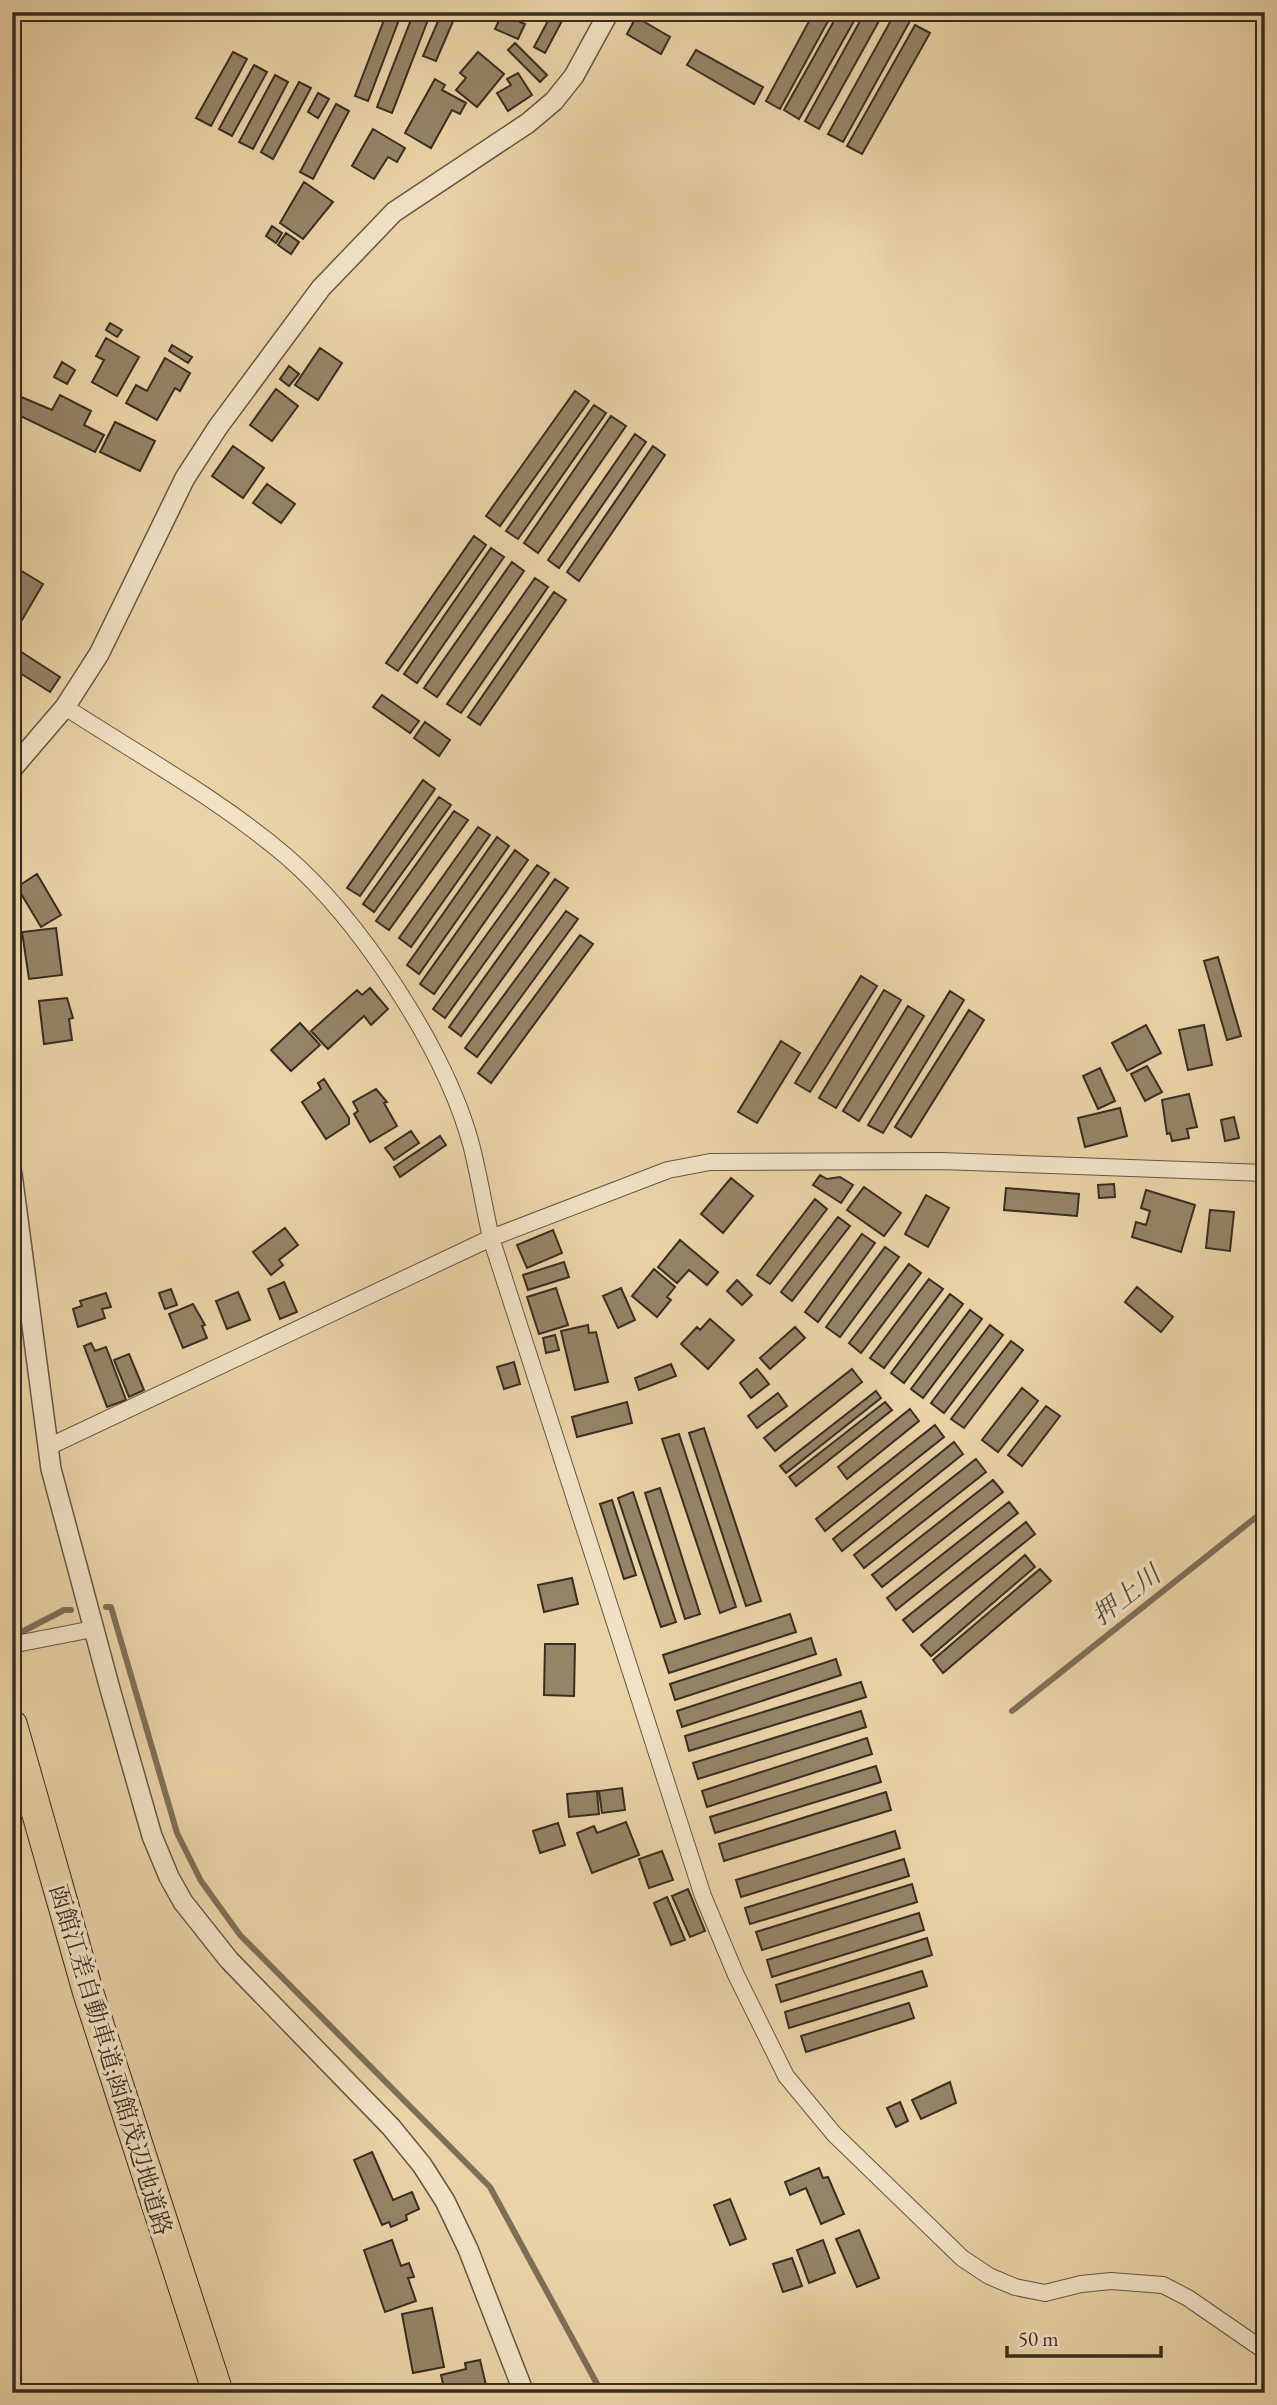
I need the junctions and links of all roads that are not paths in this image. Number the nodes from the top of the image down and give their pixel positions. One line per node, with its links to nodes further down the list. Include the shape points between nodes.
1 (609, 12): 2 (street, via 574,76 554,101 394,212 321,288 185,478 123,609)
2 (65, 707): 3 (street); 6 (street, via 248,826 287,857 349,923 399,994 444,1074 471,1143)
3 (12, 769)
4 (1265, 1173): 6 (street, via 941,1161 710,1162 623,1185)
5 (12, 1174): 7 (street)
6 (491, 1238): 7 (street); 11 (street, via 703,1896 786,2076 834,2134 962,2258 989,2276 1045,2293 1111,2281 1163,2286)
7 (48, 1447): 8 (street)
8 (93, 1629): 9 (street); 13 (street, via 152,1836 183,1902 229,1961 391,2127 422,2165 468,2249)
9 (21, 1643)
10 (12, 1725): 12 (highway, 函館江差自動車道;函館茂辺地道路, via 88,1992)
11 (1265, 2351)
12 (218, 2393)
13 (524, 2393)

